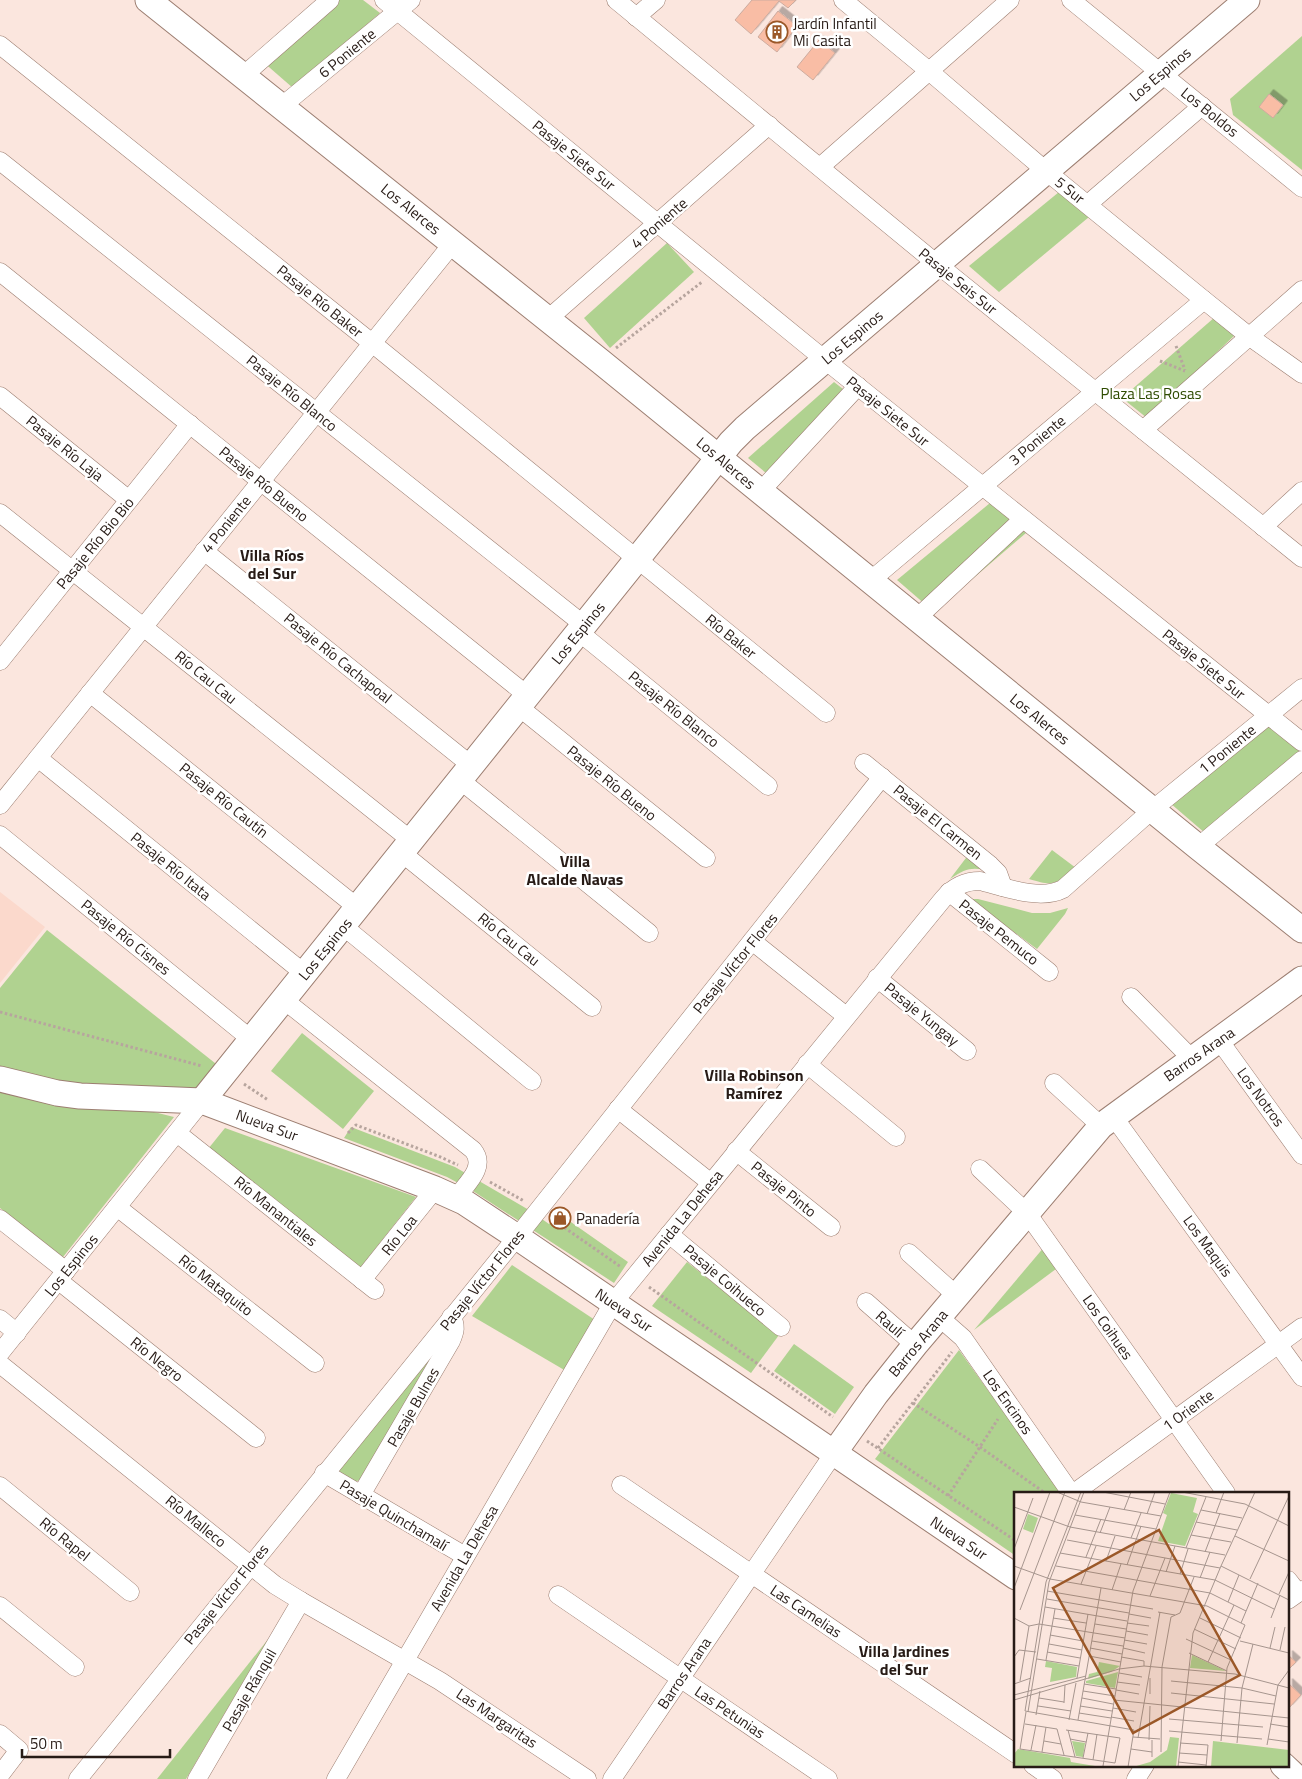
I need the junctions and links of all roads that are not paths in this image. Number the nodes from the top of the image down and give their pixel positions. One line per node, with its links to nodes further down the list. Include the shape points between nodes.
1 (148, 0): 15 (street, Los Alerces)
2 (330, 0): 15 (street)
3 (384, 0): 10 (street, Pasaje Siete Sur)
4 (616, 0): 11 (street, Pasaje Seis Sur)
5 (656, 0): 11 (street)
6 (843, 0): 13 (street, 5 Sur)
7 (1010, 0): 13 (street)
8 (1071, 0): 14 (street, Los Boldos)
9 (1247, 0): 14 (street, Los Espinos)
10 (405, 6): 16 (street, 6 Poniente); 24 (street, Pasaje Siete Sur)
11 (636, 17): 18 (street, Pasaje Seis Sur)
12 (0, 46): 32 (street, Pasaje Río Baker)
13 (929, 71): 20 (street); 21 (street, 5 Sur)
14 (1162, 72): 17 (street, Los Boldos); 21 (street, Los Espinos)
15 (244, 75): 16 (street, Los Alerces)
16 (282, 106): 25 (street, Los Alerces)
17 (1202, 106): 22 (street, Los Boldos); 23 (street)
18 (769, 126): 20 (street, Pasaje Seis Sur); 24 (street, 4 Poniente)
19 (0, 161): 38 (street, Pasaje Río Blanco)
20 (820, 167): 26 (street, Pasaje Seis Sur)
21 (1046, 171): 23 (street, 5 Sur); 26 (street, Los Espinos)
22 (1302, 188)
23 (1088, 204): 29 (street, 5 Sur)
24 (658, 224): 30 (street, 4 Poniente); 33 (street, Pasaje Siete Sur)
25 (453, 242): 30 (street, Los Alerces); 32 (street, 4 Poniente)
26 (937, 264): 33 (street, Los Espinos); 36 (street, Pasaje Seis Sur)
27 (0, 272): 39 (street, Pasaje Río Bueno)
28 (1302, 290): 31 (street)
29 (1204, 300): 31 (street, 5 Sur); 36 (street, 3 Poniente)
30 (548, 319): 41 (street, Los Alerces)
31 (1250, 337): 34 (street, 5 Sur); 40 (street)
32 (372, 343): 38 (street, 4 Poniente); 52 (street, Pasaje Río Baker)
33 (825, 360): 35 (street, Pasaje Siete Sur); 41 (street, Los Espinos, via 745,428)
34 (1302, 374)
35 (858, 386): 43 (street, Pasaje Siete Sur); 45 (street)
36 (1095, 391): 40 (street, Pasaje Seis Sur); 43 (street, 3 Poniente)
37 (0, 396): 46 (street, Pasaje Río Laja)
38 (316, 412): 42 (street, 4 Poniente); 57 (street, Pasaje Río Blanco)
39 (190, 424): 42 (street, Pasaje Río Bueno); 46 (street, Pasaje Río Bio Bio)
40 (1143, 430): 49 (street, Pasaje Seis Sur)
41 (718, 456): 45 (street, Los Alerces); 52 (street, Los Espinos)
42 (261, 481): 50 (street, 4 Poniente); 61 (street, Pasaje Río Bueno)
43 (983, 486): 48 (street, Pasaje Siete Sur); 54 (street, 3 Poniente)
44 (1302, 491): 49 (street)
45 (760, 492): 54 (street, Los Alerces)
46 (129, 500): 53 (street, Pasaje Río Bio Bio)
47 (0, 513): 53 (street, Río Cau Cau)
48 (1023, 519): 55 (street); 63 (street, Pasaje Siete Sur)
49 (1264, 527): 51 (street, Pasaje Seis Sur)
50 (204, 551): 56 (street, 4 Poniente); 68 (street, Pasaje Río Cachapoal)
51 (1302, 558)
52 (637, 559): 57 (street, Los Espinos); 62 (street, Río Baker)
53 (72, 571): 56 (street, Río Cau Cau); 58 (street, Pasaje Río Bio Bio)
54 (870, 581): 55 (street, Los Alerces)
55 (916, 619): 72 (street, Los Alerces)
56 (143, 627): 60 (street, 4 Poniente); 74 (street, Río Cau Cau)
57 (581, 629): 61 (street, Los Espinos); 70 (street, Pasaje Río Blanco)
58 (3, 651)
59 (1302, 688): 63 (street, 1 Poniente)
60 (90, 693): 65 (street, 4 Poniente); 79 (street, Pasaje Río Cautín)
61 (524, 701): 68 (street, Los Espinos); 76 (street, Pasaje Río Bueno)
62 (826, 713)
63 (1269, 715): 64 (street, Pasaje Siete Sur); 72 (street, 1 Poniente)
64 (1302, 742)
65 (38, 758): 71 (street, 4 Poniente); 84 (street, Pasaje Río Itata)
66 (1302, 760): 75 (street)
67 (864, 763): 69 (street, Pasaje El Carmen)
68 (466, 773): 74 (street, Los Espinos); 81 (street, Pasaje Río Cachapoal)
69 (882, 778): 77 (street, Pasaje El Carmen, via 990,865 998,873); 82 (street, Pasaje Víctor Flores)
70 (768, 786)
71 (0, 805)
72 (1152, 810): 75 (street, Los Alerces); 77 (street, Avenida La Dehesa, via 1064,889 1037,894)
73 (0, 835): 91 (street, Pasaje Río Cisnes)
74 (407, 847): 79 (street, Los Espinos); 89 (street, Río Cau Cau)
75 (1198, 847): 80 (street, Los Alerces)
76 (706, 858)
77 (1003, 886): 78 (street, Avenida La Dehesa, via 972,881)
78 (949, 892): 83 (street, Pasaje Pemuco); 85 (street, Avenida La Dehesa)
79 (351, 917): 84 (street, Los Espinos); 97 (street, Pasaje Río Cautín)
80 (1302, 930)
81 (649, 933)
82 (752, 941): 90 (street); 100 (street, Pasaje Víctor Flores)
83 (1050, 972)
84 (305, 974): 88 (street, Los Espinos)
85 (877, 978): 90 (street, Avenida La Dehesa); 93 (street, Pasaje Yungay)
86 (1302, 979): 92 (street, Barros Arana)
87 (1131, 997): 94 (street)
88 (284, 1000): 91 (street, Los Espinos); 108 (street, via 473,1150 479,1160 477,1169)
89 (592, 1007)
90 (846, 1016): 95 (street, Avenida La Dehesa)
91 (252, 1040): 99 (street, Los Espinos)
92 (1219, 1040): 94 (street, Barros Arana); 105 (street, Los Notros)
93 (967, 1051)
94 (1192, 1059): 101 (street, Barros Arana)
95 (807, 1064): 103 (street); 104 (street, Avenida La Dehesa)
96 (0, 1078): 99 (street, Nueva Sur, via 80,1096)
97 (532, 1081)
98 (1054, 1083): 101 (street, Los Maquis)
99 (202, 1101): 102 (street, Los Espinos); 108 (street, Nueva Sur)
100 (618, 1109): 107 (street); 114 (street, Pasaje Víctor Flores)
101 (1107, 1121): 110 (street, Barros Arana); 127 (street, Los Maquis)
102 (177, 1133): 109 (street, Los Espinos); 117 (street, Río Manantiales)
103 (896, 1137)
104 (736, 1151): 107 (street, Avenida La Dehesa); 112 (street, Pasaje Pinto)
105 (1302, 1155)
106 (980, 1169): 110 (street, Los Coihues)
107 (711, 1183): 113 (street, Avenida La Dehesa)
108 (445, 1194): 114 (street, Nueva Sur); 117 (street, Río Loa)
109 (117, 1207): 116 (street, Los Espinos); 130 (street, Río Mataquito)
110 (1027, 1213): 118 (street, Barros Arana); 133 (street, Los Coihues)
111 (0, 1219): 116 (street, Río Negro)
112 (832, 1228)
113 (668, 1234): 119 (street, Avenida La Dehesa); 124 (street, Pasaje Coihueco)
114 (517, 1237): 119 (street, Nueva Sur); 121 (street, Pasaje Víctor Flores)
115 (909, 1253): 118 (street)
116 (62, 1276): 126 (street, Los Espinos); 134 (street, Río Negro)
117 (368, 1285)
118 (958, 1296): 122 (street, Barros Arana)
119 (613, 1302): 135 (street, Nueva Sur); 143 (street, Avenida La Dehesa)
120 (866, 1302): 128 (street, Raulí)
121 (451, 1317): 136 (street, Pasaje Víctor Flores); 142 (street, Pasaje Bulnes, via 455,1327 452,1340)
122 (939, 1317): 128 (street, Barros Arana); 139 (street, Los Encinos, via 963,1338)
123 (0, 1319): 126 (street)
124 (781, 1327)
125 (1302, 1327): 127 (street, 1 Oriente)
126 (17, 1333): 129 (street, Los Espinos)
127 (1278, 1344): 132 (street, Los Maquis); 133 (street, 1 Oriente)
128 (915, 1345): 135 (street, Barros Arana)
129 (0, 1353)
130 (315, 1363)
131 (0, 1364): 144 (street, Río Malleco)
132 (1302, 1377)
133 (1174, 1420): 140 (street, 1 Oriente); 141 (street, Los Coihues)
134 (256, 1438)
135 (834, 1453): 145 (street, Barros Arana); 146 (street, Nueva Sur)
136 (324, 1473): 142 (street, Pasaje Quinchamalí); 144 (street, Pasaje Víctor Flores)
137 (621, 1485): 145 (street, Las Camelias)
138 (0, 1486): 147 (street, Río Rapel)
139 (1072, 1492)
140 (1074, 1492)
141 (1225, 1492)
142 (362, 1495): 143 (street, Pasaje Quinchamalí)
143 (465, 1556): 151 (street, Avenida La Dehesa)
144 (250, 1564): 149 (street, Río Malleco); 160 (street, Pasaje Víctor Flores)
145 (752, 1574): 153 (street, Barros Arana); 155 (street, Las Camelias)
146 (1014, 1576)
147 (130, 1592)
148 (558, 1595): 153 (street, Las Petunias)
149 (301, 1602): 151 (street, Río Malleco); 161 (street, Pasaje Ránquil)
150 (0, 1606): 152 (street)
151 (404, 1660): 162 (street, Avenida La Dehesa); 163 (street, Las Margaritas, via 474,1702)
152 (75, 1667)
153 (680, 1678): 164 (street, Barros Arana); 165 (street, Las Petunias)
154 (0, 1734): 159 (street, via 20,1750)
155 (1014, 1753)
156 (1034, 1766): 166 (street)
157 (1144, 1766): 167 (street)
158 (1284, 1766): 168 (street)
159 (0, 1775)
160 (78, 1779)
161 (197, 1779)
162 (336, 1779)
163 (587, 1779)
164 (612, 1779)
165 (828, 1779)
166 (1053, 1779)
167 (1136, 1779)
168 (1298, 1779)

